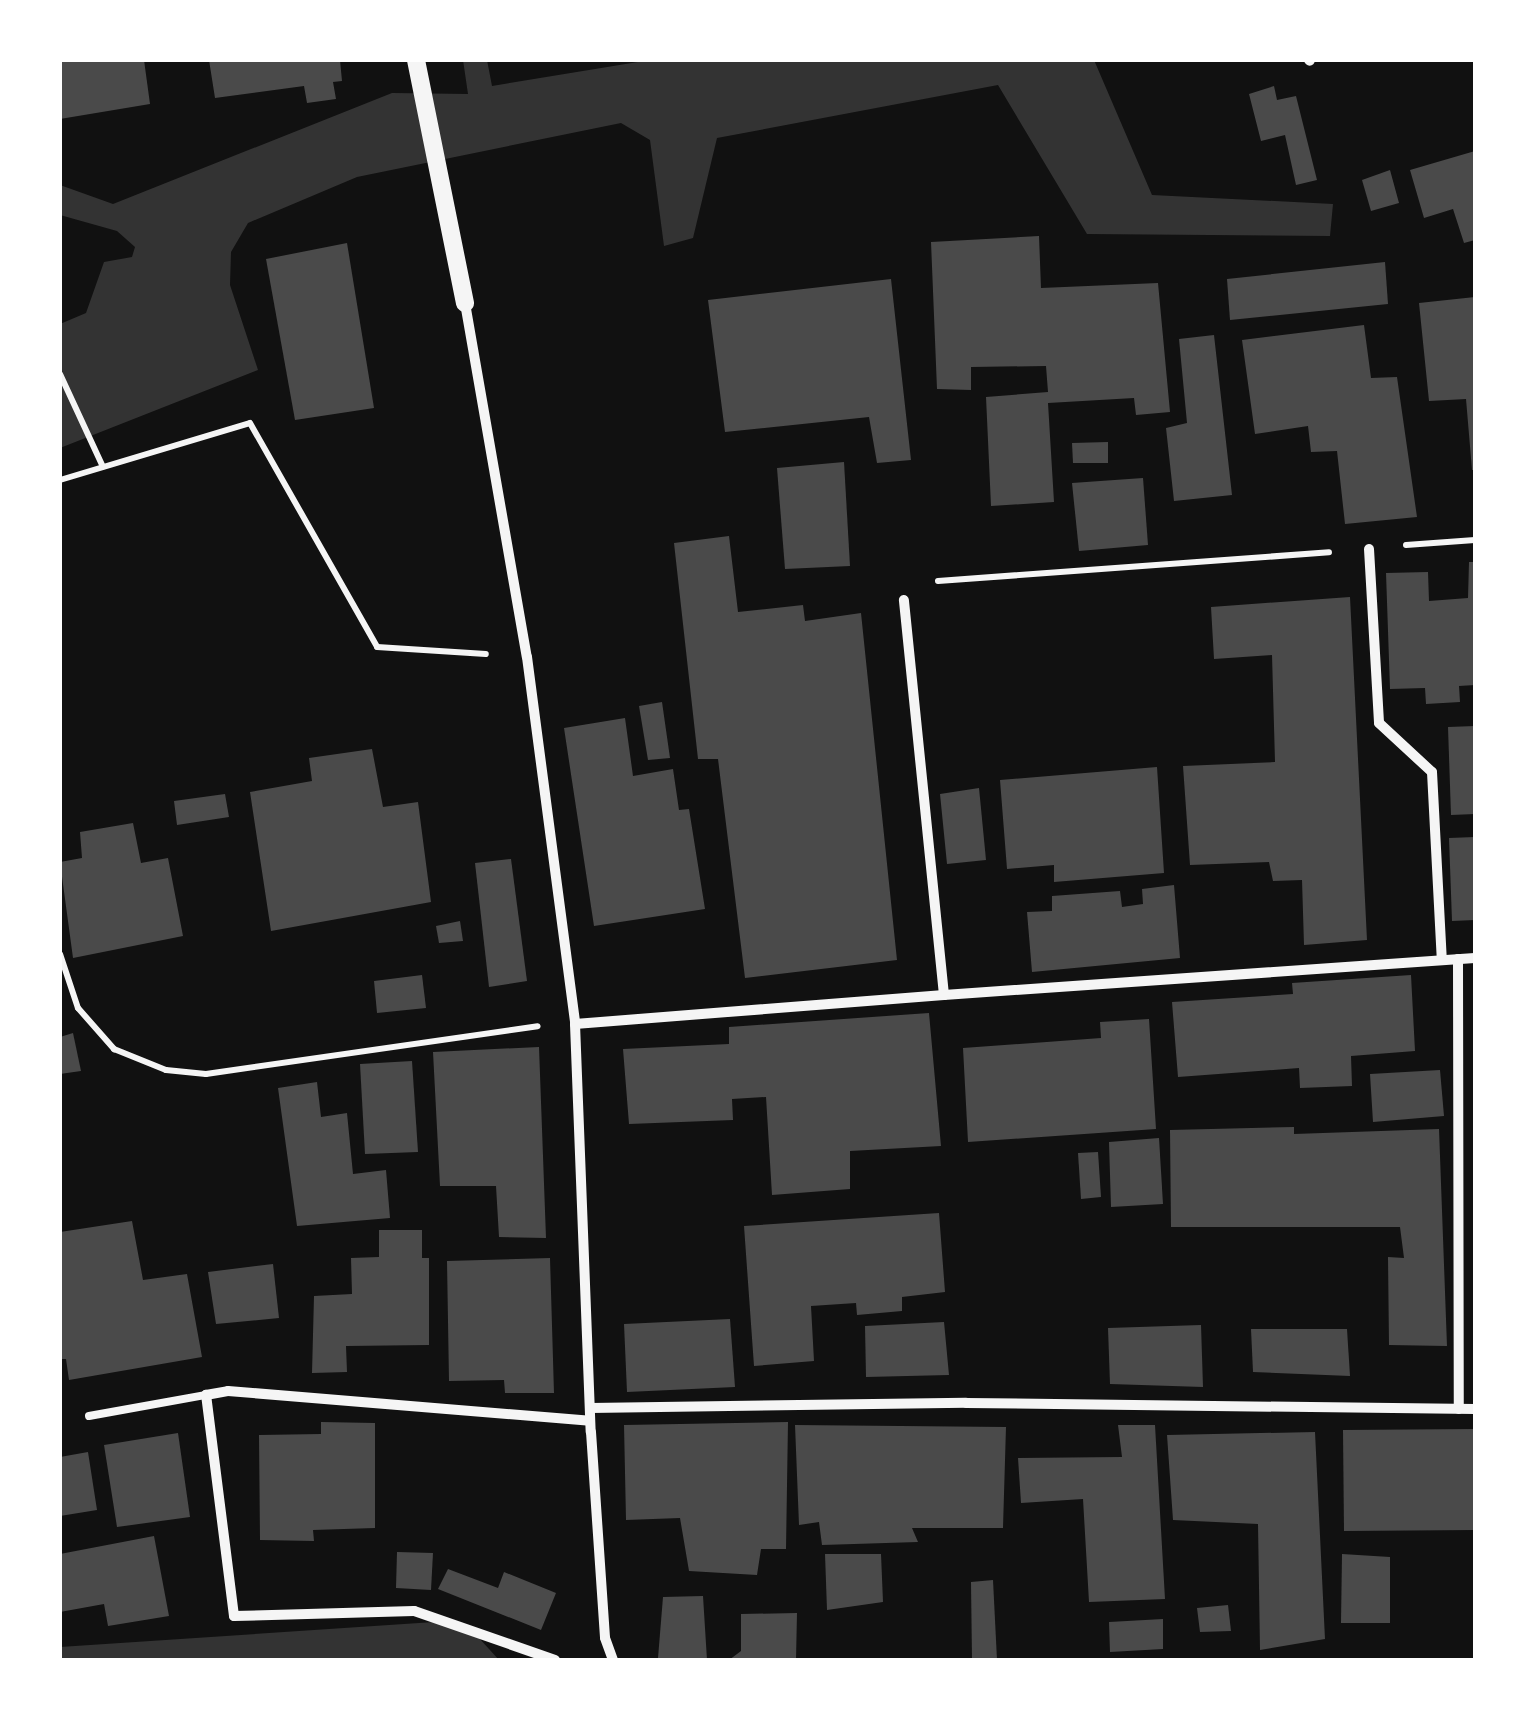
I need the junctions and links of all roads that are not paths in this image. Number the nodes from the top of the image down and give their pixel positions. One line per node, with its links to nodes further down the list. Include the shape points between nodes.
1 (416, 60): 2 (street)
2 (465, 303): 9 (street, via 527,657)
3 (1369, 549): 7 (street, via 1379,723 1432,772)
4 (904, 600): 8 (street)
5 (1475, 958): 6 (street)
6 (1458, 959): 7 (street); 11 (street)
7 (1442, 960): 8 (street)
8 (944, 996): 9 (street)
9 (575, 1024): 13 (street)
10 (206, 1395): 13 (street, via 228,1391); 14 (lane); 15 (street, via 234,1616 414,1611)
11 (1460, 1409): 12 (street); 13 (street, via 966,1403)
12 (1475, 1409)
13 (590, 1414): 16 (street, via 605,1638)
14 (89, 1416)
15 (555, 1660)
16 (613, 1660)

